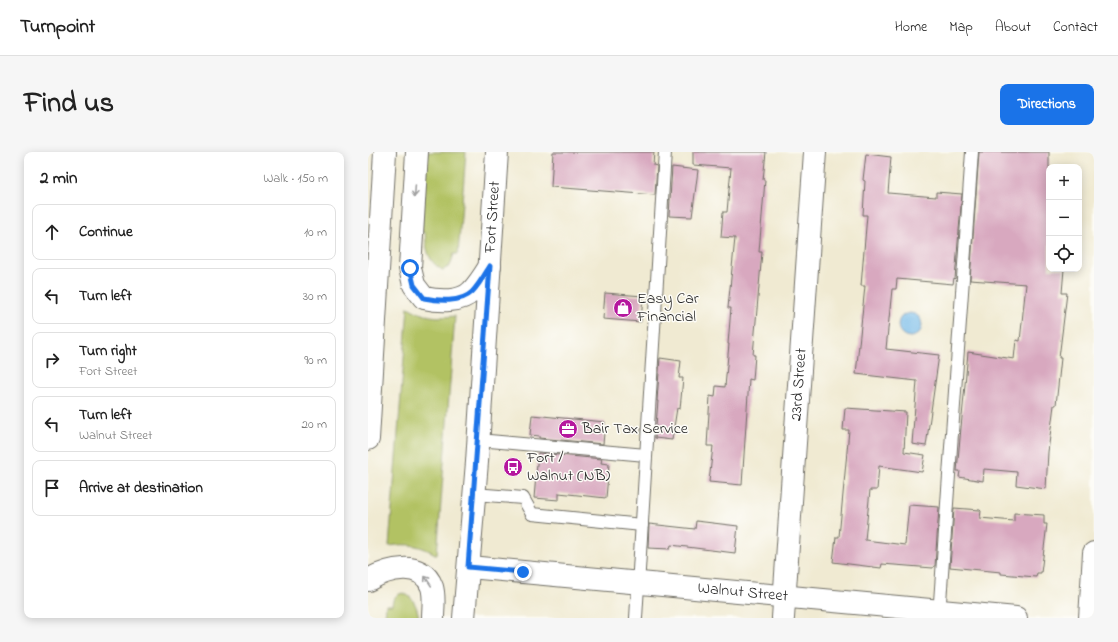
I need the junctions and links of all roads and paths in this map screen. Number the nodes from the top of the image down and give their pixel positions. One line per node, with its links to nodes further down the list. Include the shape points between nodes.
1 (385, 152): 7 (main road)
2 (417, 152): 8 (main road, one-way to 8, via 410,268 414,285 424,298 456,300 472,292)
3 (497, 152): 8 (main road, Fort Street)
4 (665, 152): 12 (lane)
5 (815, 152): 19 (main road, 23rd Street)
6 (972, 152): 20 (lane)
7 (375, 197): 9 (main road)
8 (490, 266): 11 (main road, Fort Street)
9 (369, 408): 10 (main road)
10 (368, 439)
11 (478, 440): 12 (lane); 13 (main road, Fort Street)
12 (646, 455): 14 (lane)
13 (474, 494): 14 (lane, via 523,498 532,514); 16 (main road, Fort Street)
14 (642, 525): 18 (lane)
15 (1094, 553): 26 (main road)
16 (468, 567): 18 (main road, Walnut Street); 22 (main road, Fort Street)
17 (368, 580): 21 (main road, one-way to 17, via 432,588 428,578 420,572 398,569 381,573)
18 (638, 582): 19 (main road, Walnut Street); 23 (lane)
19 (784, 596): 20 (main road, Walnut Street); 24 (main road, 23rd Street)
20 (939, 614): 25 (main road, Walnut Street)
21 (433, 618)
22 (464, 618)
23 (636, 618)
24 (783, 618)
25 (1016, 618)
26 (1090, 618)

